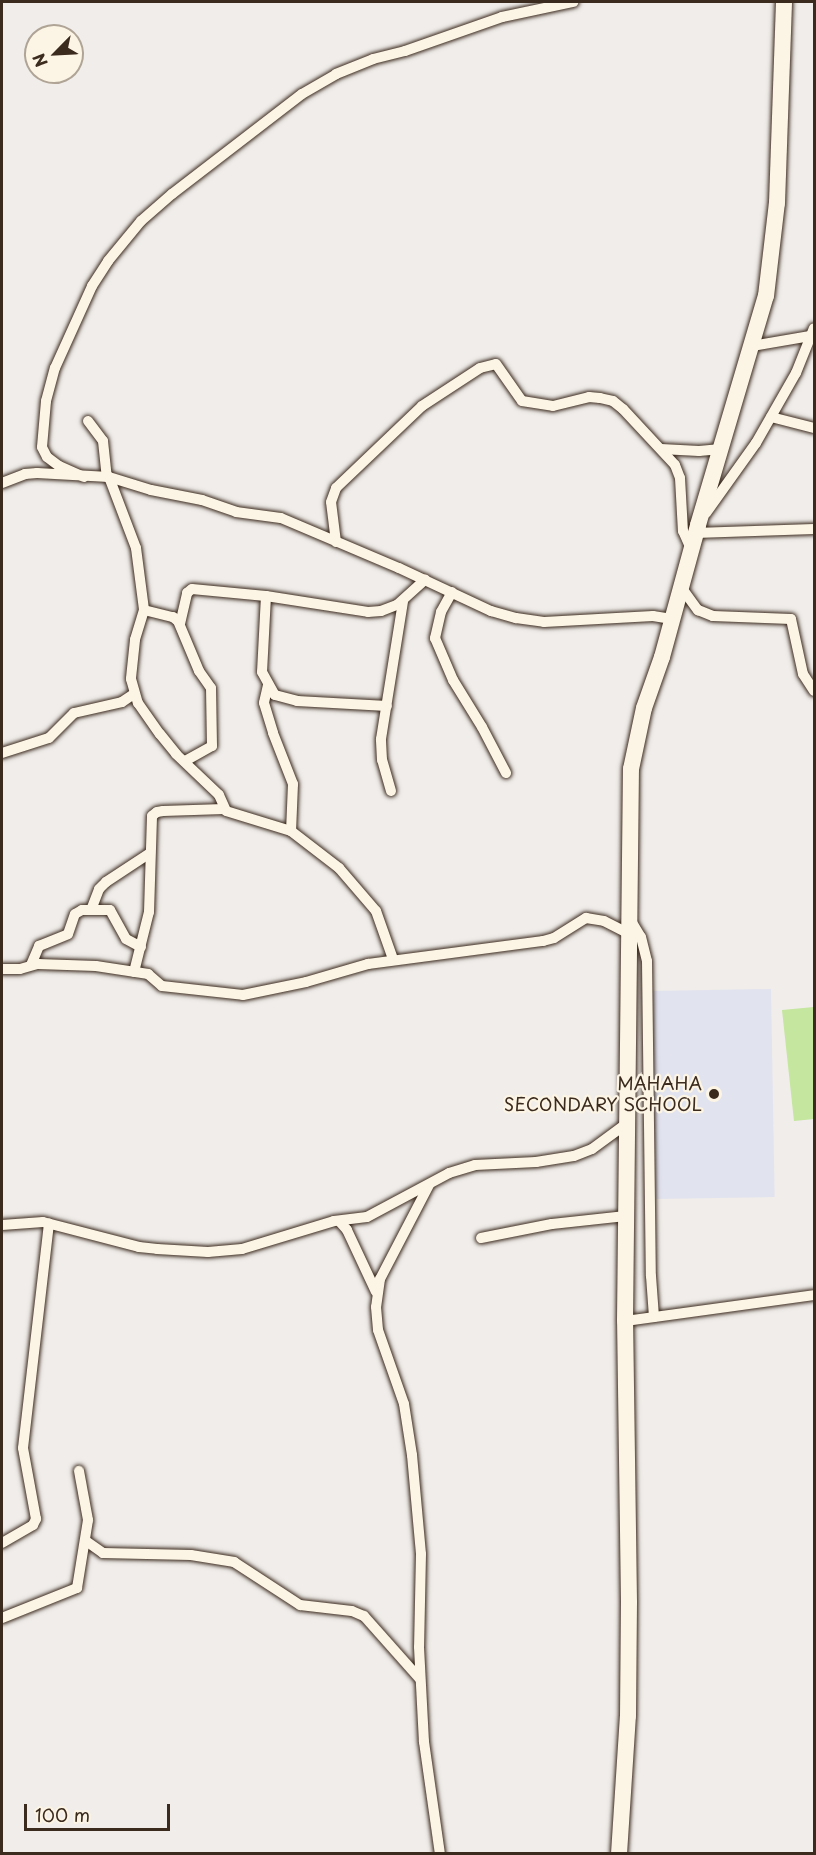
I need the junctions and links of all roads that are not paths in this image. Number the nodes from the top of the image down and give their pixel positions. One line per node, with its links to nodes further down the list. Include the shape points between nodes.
1 (573, 2): 10 (street, via 502,18 336,74 302,93 141,221 92,286 54,368 46,400 42,447 59,466)
2 (784, 2): 4 (main road, via 773,257)
3 (812, 332): 4 (street); 5 (street, via 796,373)
4 (752, 346): 9 (main road)
5 (771, 417): 7 (street); 14 (street)
6 (88, 421): 11 (street, via 103,441)
7 (814, 428)
8 (661, 448): 9 (street); 14 (street, via 680,478 683,531); 15 (street, via 613,401 588,398 553,406 522,401 497,365 486,365 409,416 336,488 332,502)
9 (721, 449): 14 (main road)
10 (84, 477): 11 (street); 12 (street, via 37,473)
11 (108, 477): 15 (street, via 236,512 281,518); 21 (street, via 136,548)
12 (2, 483)
13 (814, 529): 14 (street)
14 (695, 536): 17 (main road)
15 (336, 542): 16 (street)
16 (425, 580): 18 (street); 20 (street)
17 (681, 587): 22 (main road); 25 (street, via 698,610 713,616 791,619 803,674)
18 (452, 592): 22 (street, via 491,611 544,622 653,616); 30 (street, via 441,612 435,639 453,680)
19 (266, 596): 20 (street, via 368,612); 23 (street, via 189,590); 24 (street, via 262,672)
20 (403, 601): 27 (street)
21 (144, 610): 23 (street, via 173,617); 26 (street, via 132,659)
22 (672, 619): 36 (main road, via 632,761)
23 (180, 624): 29 (street, via 199,671 211,688 213,742 211,749)
24 (268, 685): 27 (street, via 282,699); 33 (street, via 264,703 293,784)
25 (814, 691)
26 (134, 694): 28 (street, via 122,702 69,715 49,738); 29 (street, via 160,734)
27 (387, 706): 31 (street, via 381,739)
28 (2, 753)
29 (185, 761): 32 (street, via 219,795)
30 (506, 773)
31 (391, 791)
32 (224, 809): 33 (street); 34 (street, via 157,812 151,819)
33 (291, 831): 38 (street, via 339,868 376,911)
34 (150, 853): 35 (street, via 106,882); 37 (street, via 149,912)
35 (90, 910): 37 (street, via 110,910 126,939); 39 (street, via 77,911 68,934 39,946)
36 (628, 925): 38 (street, via 586,918 543,941); 42 (main road); 51 (street, via 642,937 647,962)
37 (141, 947): 41 (street)
38 (393, 959): 41 (street, via 243,995 162,986 148,974)
39 (30, 965): 40 (street); 41 (street, via 86,965)
40 (2, 969)
41 (134, 972)
42 (626, 1124): 43 (street, via 592,1149 574,1156 475,1165 449,1173); 44 (main road)
43 (429, 1185): 45 (street, via 367,1217); 49 (street, via 390,1256)
44 (626, 1216): 48 (street, via 552,1224); 52 (main road)
45 (339, 1221): 46 (street, via 253,1248 208,1252 139,1247); 49 (street)
46 (49, 1223): 47 (street); 55 (street, via 22,1448 36,1519 33,1525)
47 (2, 1225)
48 (481, 1238)
49 (376, 1292): 57 (street, via 378,1330 404,1404 412,1455 421,1554)
50 (814, 1295): 51 (street)
51 (654, 1317): 52 (street)
52 (625, 1321): 59 (main road, via 628,1716)
53 (79, 1471): 54 (street, via 88,1520)
54 (86, 1541): 56 (street, via 77,1588); 57 (street, via 103,1553 191,1555 234,1562 300,1605 364,1616)
55 (2, 1543)
56 (2, 1618)
57 (420, 1679): 58 (street, via 424,1742)
58 (440, 1854)
59 (620, 1854)

